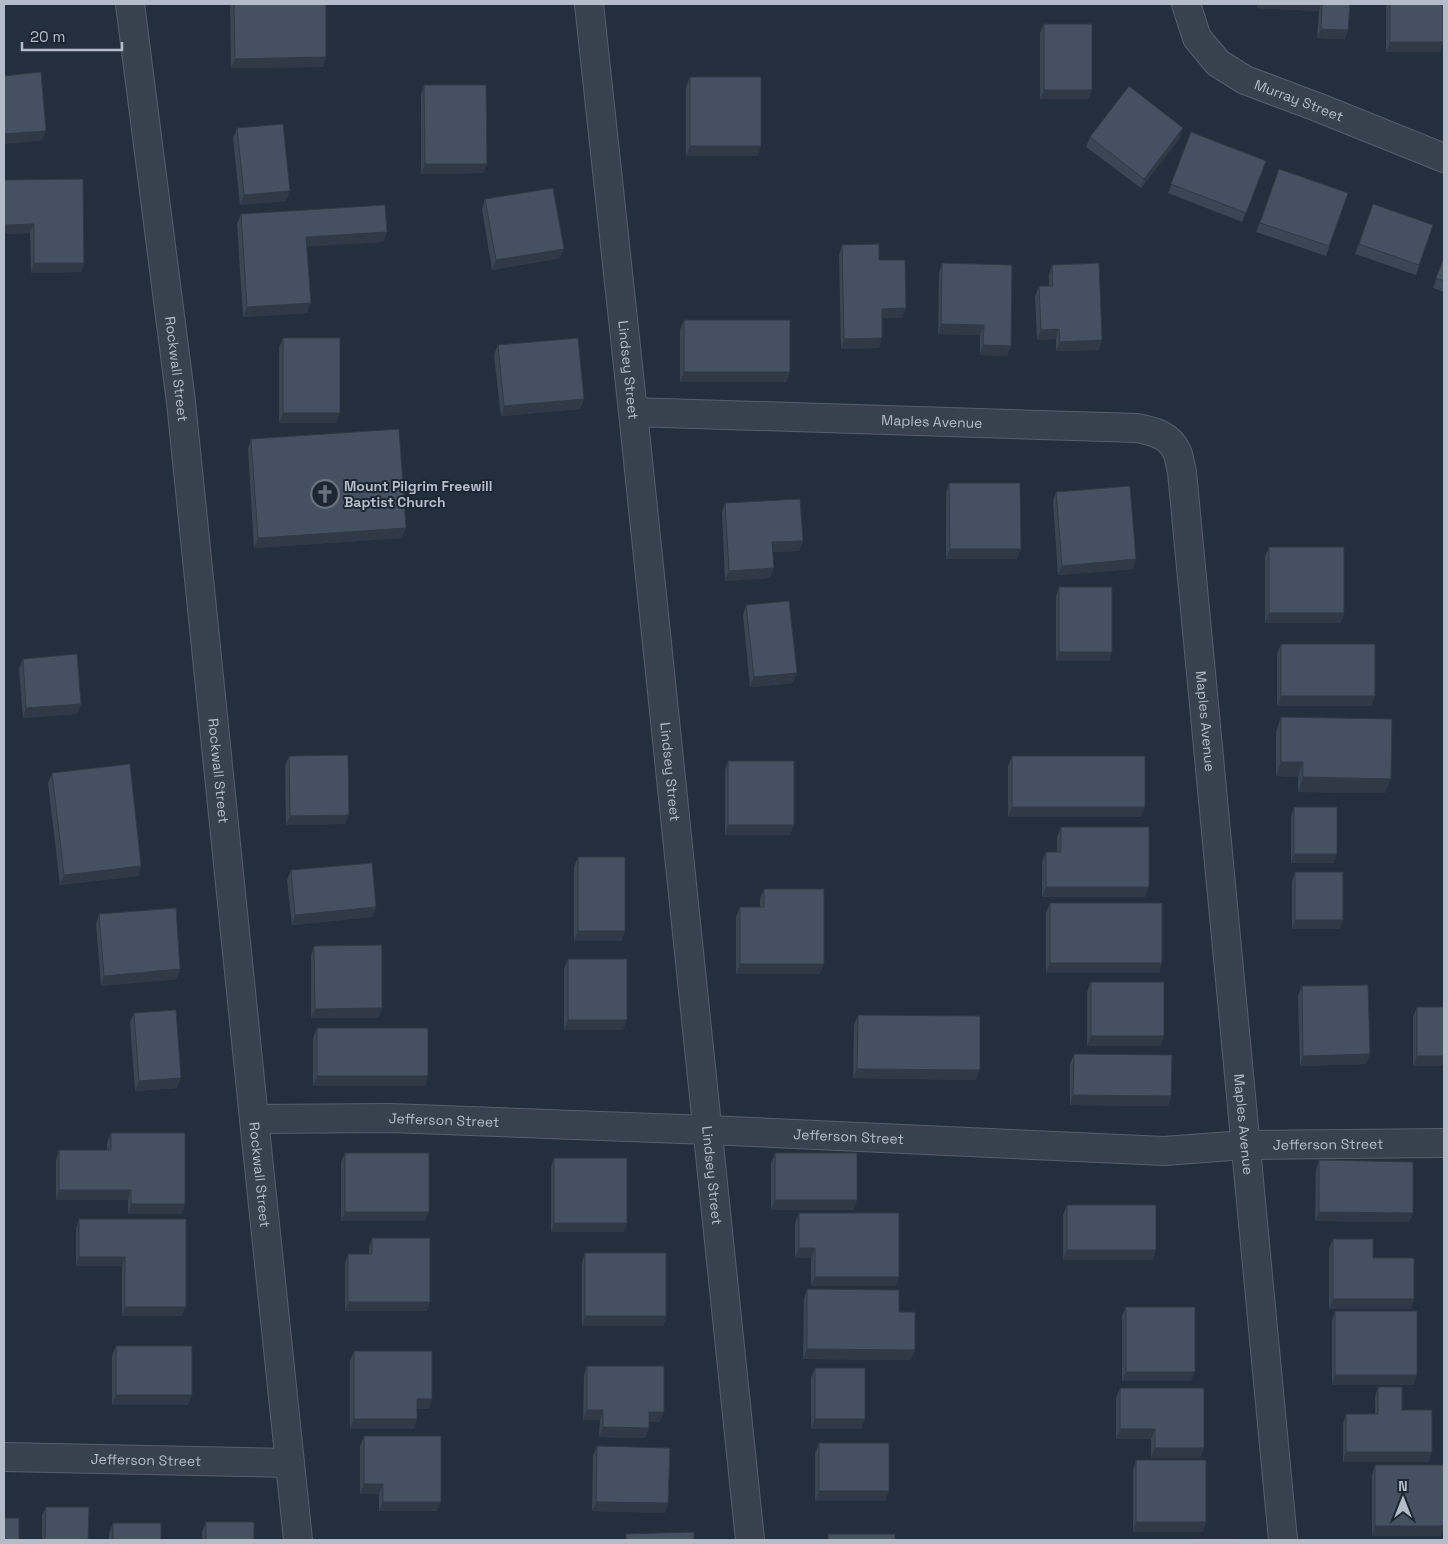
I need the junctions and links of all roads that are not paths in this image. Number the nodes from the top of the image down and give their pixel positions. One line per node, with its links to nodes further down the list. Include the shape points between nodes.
1 (130, 4): 6 (street, Rockwall Street, via 181,402)
2 (588, 4): 5 (street, Lindsey Street)
3 (1186, 4): 4 (street, Murray Street, via 1197,38 1218,63 1245,80)
4 (1444, 158)
5 (633, 412): 7 (street, Lindsey Street); 9 (street, Maples Avenue, via 1137,428 1156,431 1168,440 1177,451 1182,472)
6 (254, 1119): 7 (street, Jefferson Street, via 390,1118); 11 (street, Rockwall Street)
7 (708, 1130): 9 (street, Jefferson Street, via 1164,1151); 13 (street, Lindsey Street)
8 (1444, 1143): 9 (street, Jefferson Street)
9 (1245, 1145): 14 (street, Maples Avenue)
10 (4, 1457): 11 (street, Jefferson Street)
11 (290, 1463): 12 (street, Rockwall Street)
12 (298, 1540)
13 (750, 1540)
14 (1283, 1540)

